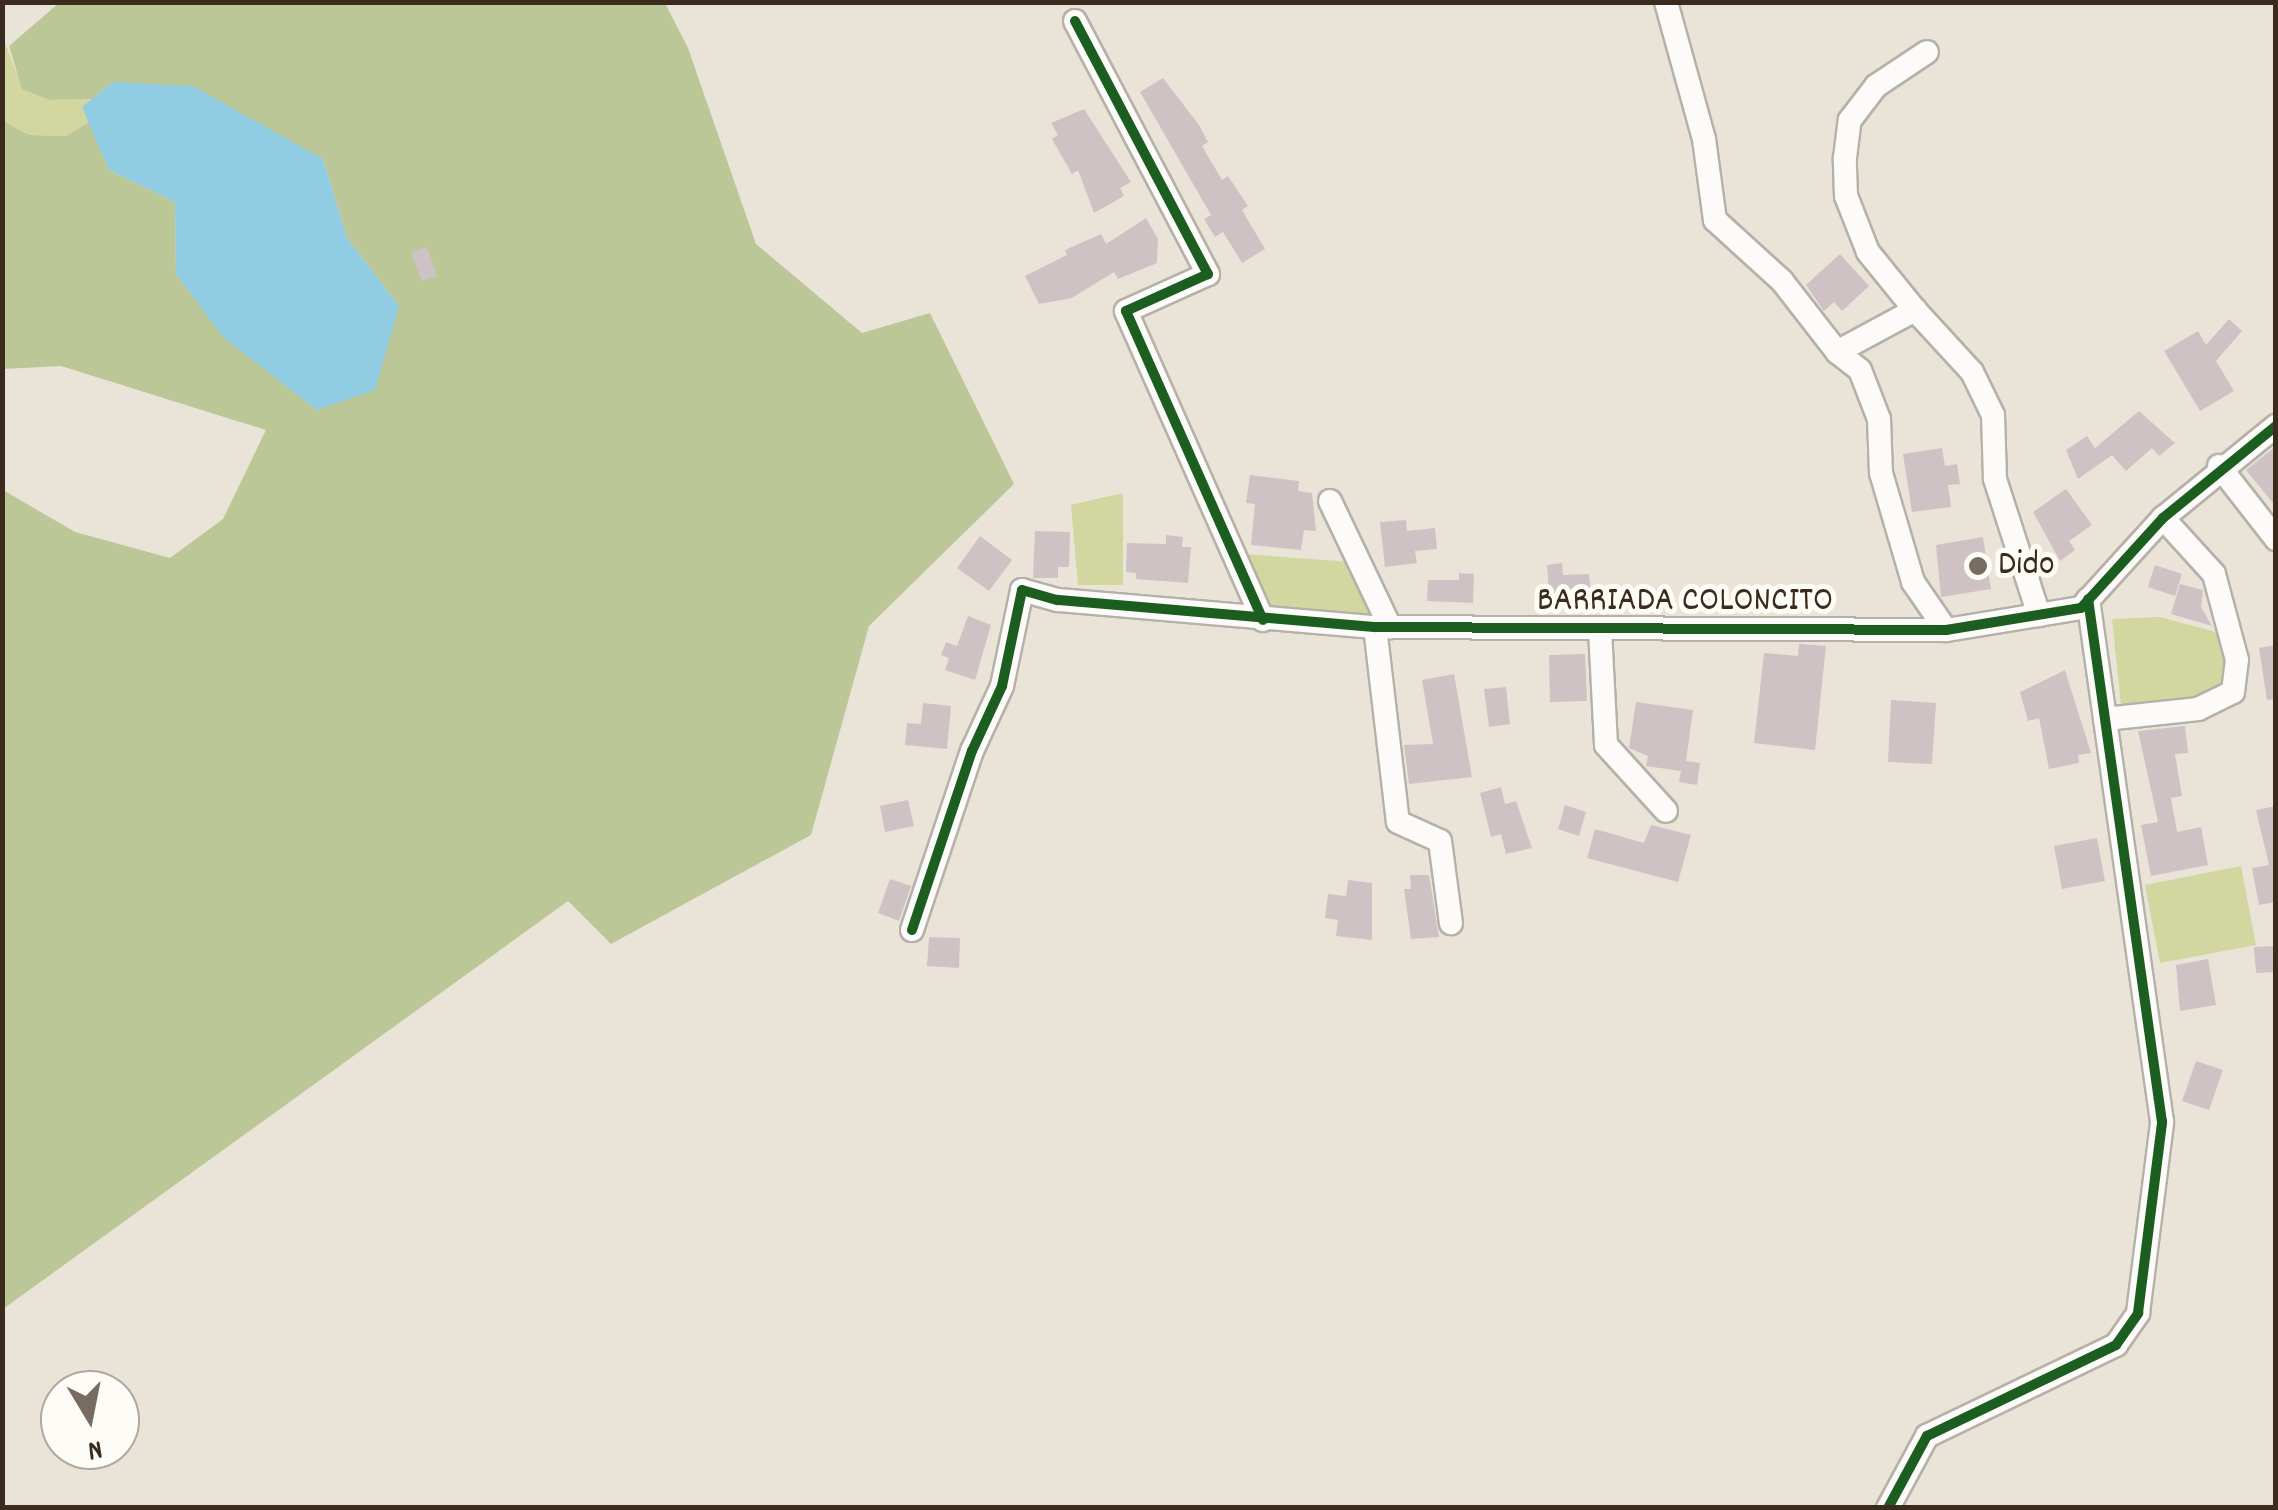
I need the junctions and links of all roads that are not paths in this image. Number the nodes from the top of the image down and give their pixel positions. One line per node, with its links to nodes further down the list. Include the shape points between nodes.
1 (1666, 2): 5 (street, via 1704,139 1715,220 1782,281)
2 (1075, 21): 13 (street, via 1208,274 1126,312)
3 (1926, 52): 4 (street, via 1876,86 1850,120 1845,158 1846,196 1868,252)
4 (1915, 310): 5 (street); 12 (street, via 1972,372 1994,415 1995,479)
5 (1837, 352): 16 (street, via 1860,370 1879,419 1881,474 1914,582)
6 (2276, 426): 7 (street, BARRIADA COLONCITO)
7 (2219, 466): 9 (street, BARRIADA COLONCITO); 10 (street)
8 (1330, 500): 14 (street)
9 (2163, 518): 11 (street, BARRIADA COLONCITO); 17 (street, via 2214,574 2237,660 2234,692 2198,709)
10 (2276, 538)
11 (2088, 599): 12 (street, BARRIADA COLONCITO, via 2080,608); 17 (street)
12 (2039, 615): 16 (street, BARRIADA COLONCITO)
13 (1263, 620): 14 (street, BARRIADA COLONCITO); 20 (street, BARRIADA COLONCITO, via 1058,600 1022,590 1002,686 972,751)
14 (1382, 627): 15 (street, BARRIADA COLONCITO); 19 (street, via 1398,822 1440,841)
15 (1600, 630): 16 (street, BARRIADA COLONCITO); 18 (street, via 1606,746)
16 (1946, 630)
17 (2106, 719): 21 (street, via 2162,1122 2138,1313 2116,1344 1927,1436)
18 (1666, 811)
19 (1451, 923)
20 (912, 930)
21 (1888, 1508)

